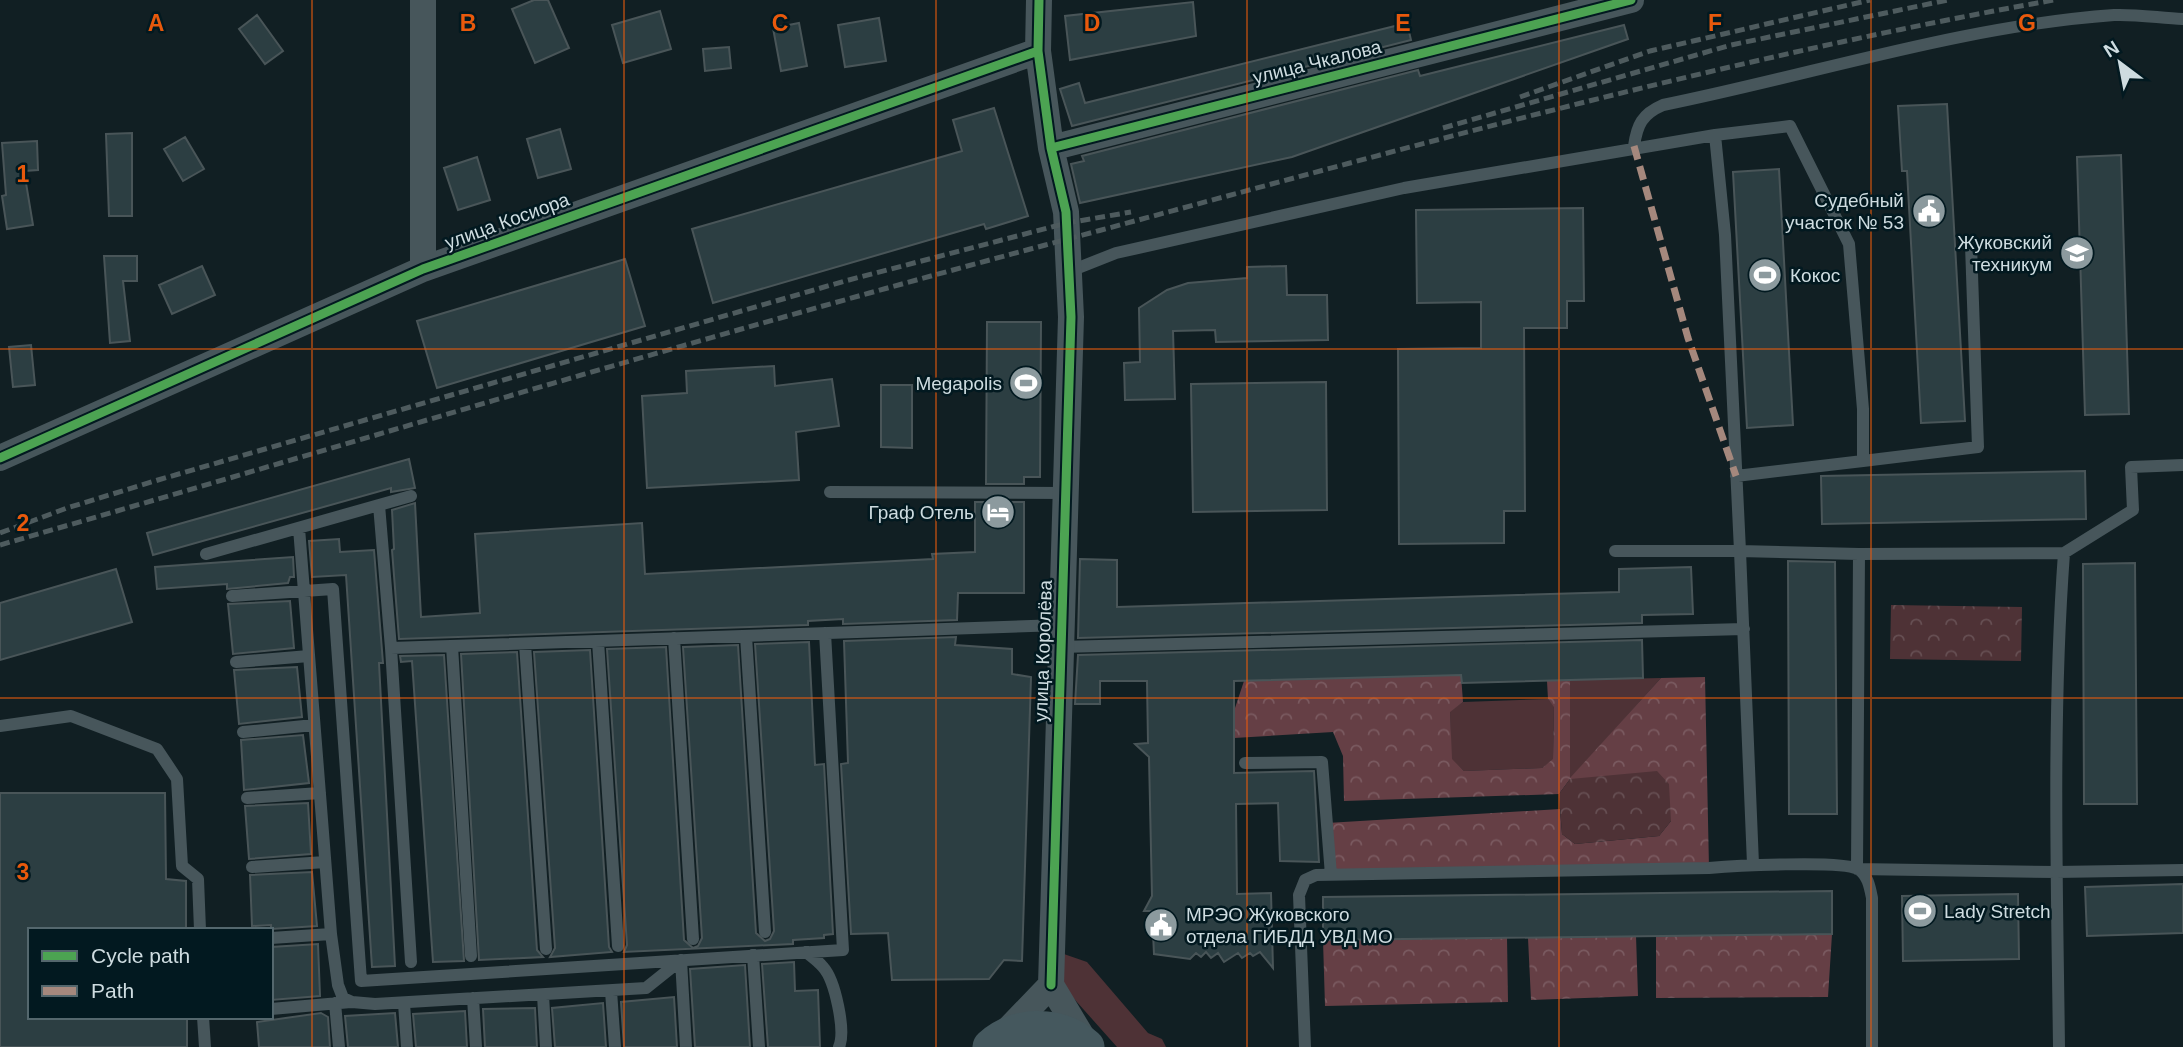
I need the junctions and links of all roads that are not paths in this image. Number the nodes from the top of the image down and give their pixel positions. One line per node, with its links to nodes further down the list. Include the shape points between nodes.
1 (423, 0): 10 (street)
2 (1039, 0): 5 (street, улица Королёва)
3 (1631, 0): 8 (street, улица Чкалова)
4 (2183, 19): 7 (lane, via 2117,15 2055,21 1956,38 1663,105 1649,111 1637,125)
5 (1038, 51): 8 (street, улица Королёва); 10 (street, улица Косиора)
6 (1715, 135): 7 (lane); 13 (lane, via 1790,126 1849,244); 15 (lane, via 1725,235)
7 (1634, 146): 11 (lane, via 1404,188 1116,253)
8 (1051, 148): 11 (street, улица Королёва, via 1066,212)
9 (1970, 245): 13 (lane, via 1978,447)
10 (423, 269): 12 (street, улица Косиора)
11 (1068, 272): 17 (street, улица Королёва, via 1071,317)
12 (0, 458)
13 (1863, 461): 15 (lane)
14 (2183, 465): 23 (lane, via 2131,467 2133,510)
15 (1737, 475): 22 (lane)
16 (830, 492): 17 (lane)
17 (1065, 493): 31 (street, улица Королёва)
18 (411, 496): 19 (lane)
19 (379, 505): 20 (lane); 36 (lane)
20 (299, 528): 24 (lane); 26 (lane)
21 (1615, 551): 22 (lane)
22 (1740, 551): 25 (lane); 28 (lane)
23 (2064, 553): 25 (lane); 50 (lane)
24 (206, 554)
25 (1859, 554): 48 (lane)
26 (304, 591): 27 (lane); 37 (lane); 62 (lane, via 333,589 361,981)
27 (232, 596)
28 (1744, 629): 31 (lane); 46 (lane)
29 (825, 633): 30 (lane); 31 (lane); 59 (lane, via 843,950)
30 (746, 636): 32 (lane); 53 (lane)
31 (1061, 636): 64 (street, улица Королёва)
32 (674, 638): 33 (lane); 56 (lane)
33 (598, 641): 34 (lane); 57 (lane)
34 (525, 644): 35 (lane); 58 (lane)
35 (452, 646): 36 (lane); 60 (lane)
36 (391, 648): 63 (lane)
37 (309, 656): 38 (lane); 39 (lane)
38 (236, 662)
39 (314, 725): 41 (lane); 43 (lane)
40 (0, 726): 52 (lane, via 71,716 157,749 177,779 182,866 198,879)
41 (243, 732)
42 (1245, 763): 51 (lane, via 1322,762)
43 (320, 793): 44 (lane); 45 (lane)
44 (247, 798)
45 (325, 862): 47 (lane); 54 (lane)
46 (1753, 864): 48 (lane); 51 (lane)
47 (252, 867)
48 (1857, 869): 50 (lane); 85 (lane, via 1868,880 1872,898)
49 (2183, 870): 50 (lane)
50 (2056, 872): 86 (lane)
51 (1331, 875): 84 (lane, via 1305,880 1299,895)
52 (200, 928)
53 (765, 932)
54 (331, 934): 55 (lane); 68 (lane, via 339,992)
55 (273, 938)
56 (693, 939)
57 (618, 946)
58 (546, 949)
59 (806, 952): 61 (lane); 82 (lane, via 825,968 832,984 841,1019)
60 (471, 956)
61 (753, 956): 62 (lane); 81 (lane)
62 (681, 960): 65 (lane, via 646,988); 80 (lane)
63 (411, 962)
64 (1051, 985): 73 (street); 83 (street)
65 (611, 990): 66 (lane); 79 (lane)
66 (543, 995): 67 (lane); 78 (lane)
67 (473, 998): 70 (lane); 77 (lane)
68 (352, 1002): 69 (lane); 70 (lane)
69 (335, 1003): 71 (lane); 75 (lane)
70 (404, 1003): 76 (lane)
71 (273, 1009)
72 (204, 1019): 74 (lane)
73 (994, 1044): 83 (main road, via 1024,1030 1039,1029 1068,1035)
74 (205, 1047)
75 (339, 1047)
76 (407, 1047)
77 (476, 1047)
78 (546, 1047)
79 (615, 1047)
80 (686, 1047)
81 (759, 1047)
82 (839, 1047)
83 (1087, 1047)
84 (1305, 1047)
85 (1872, 1047)
86 (2059, 1047)

